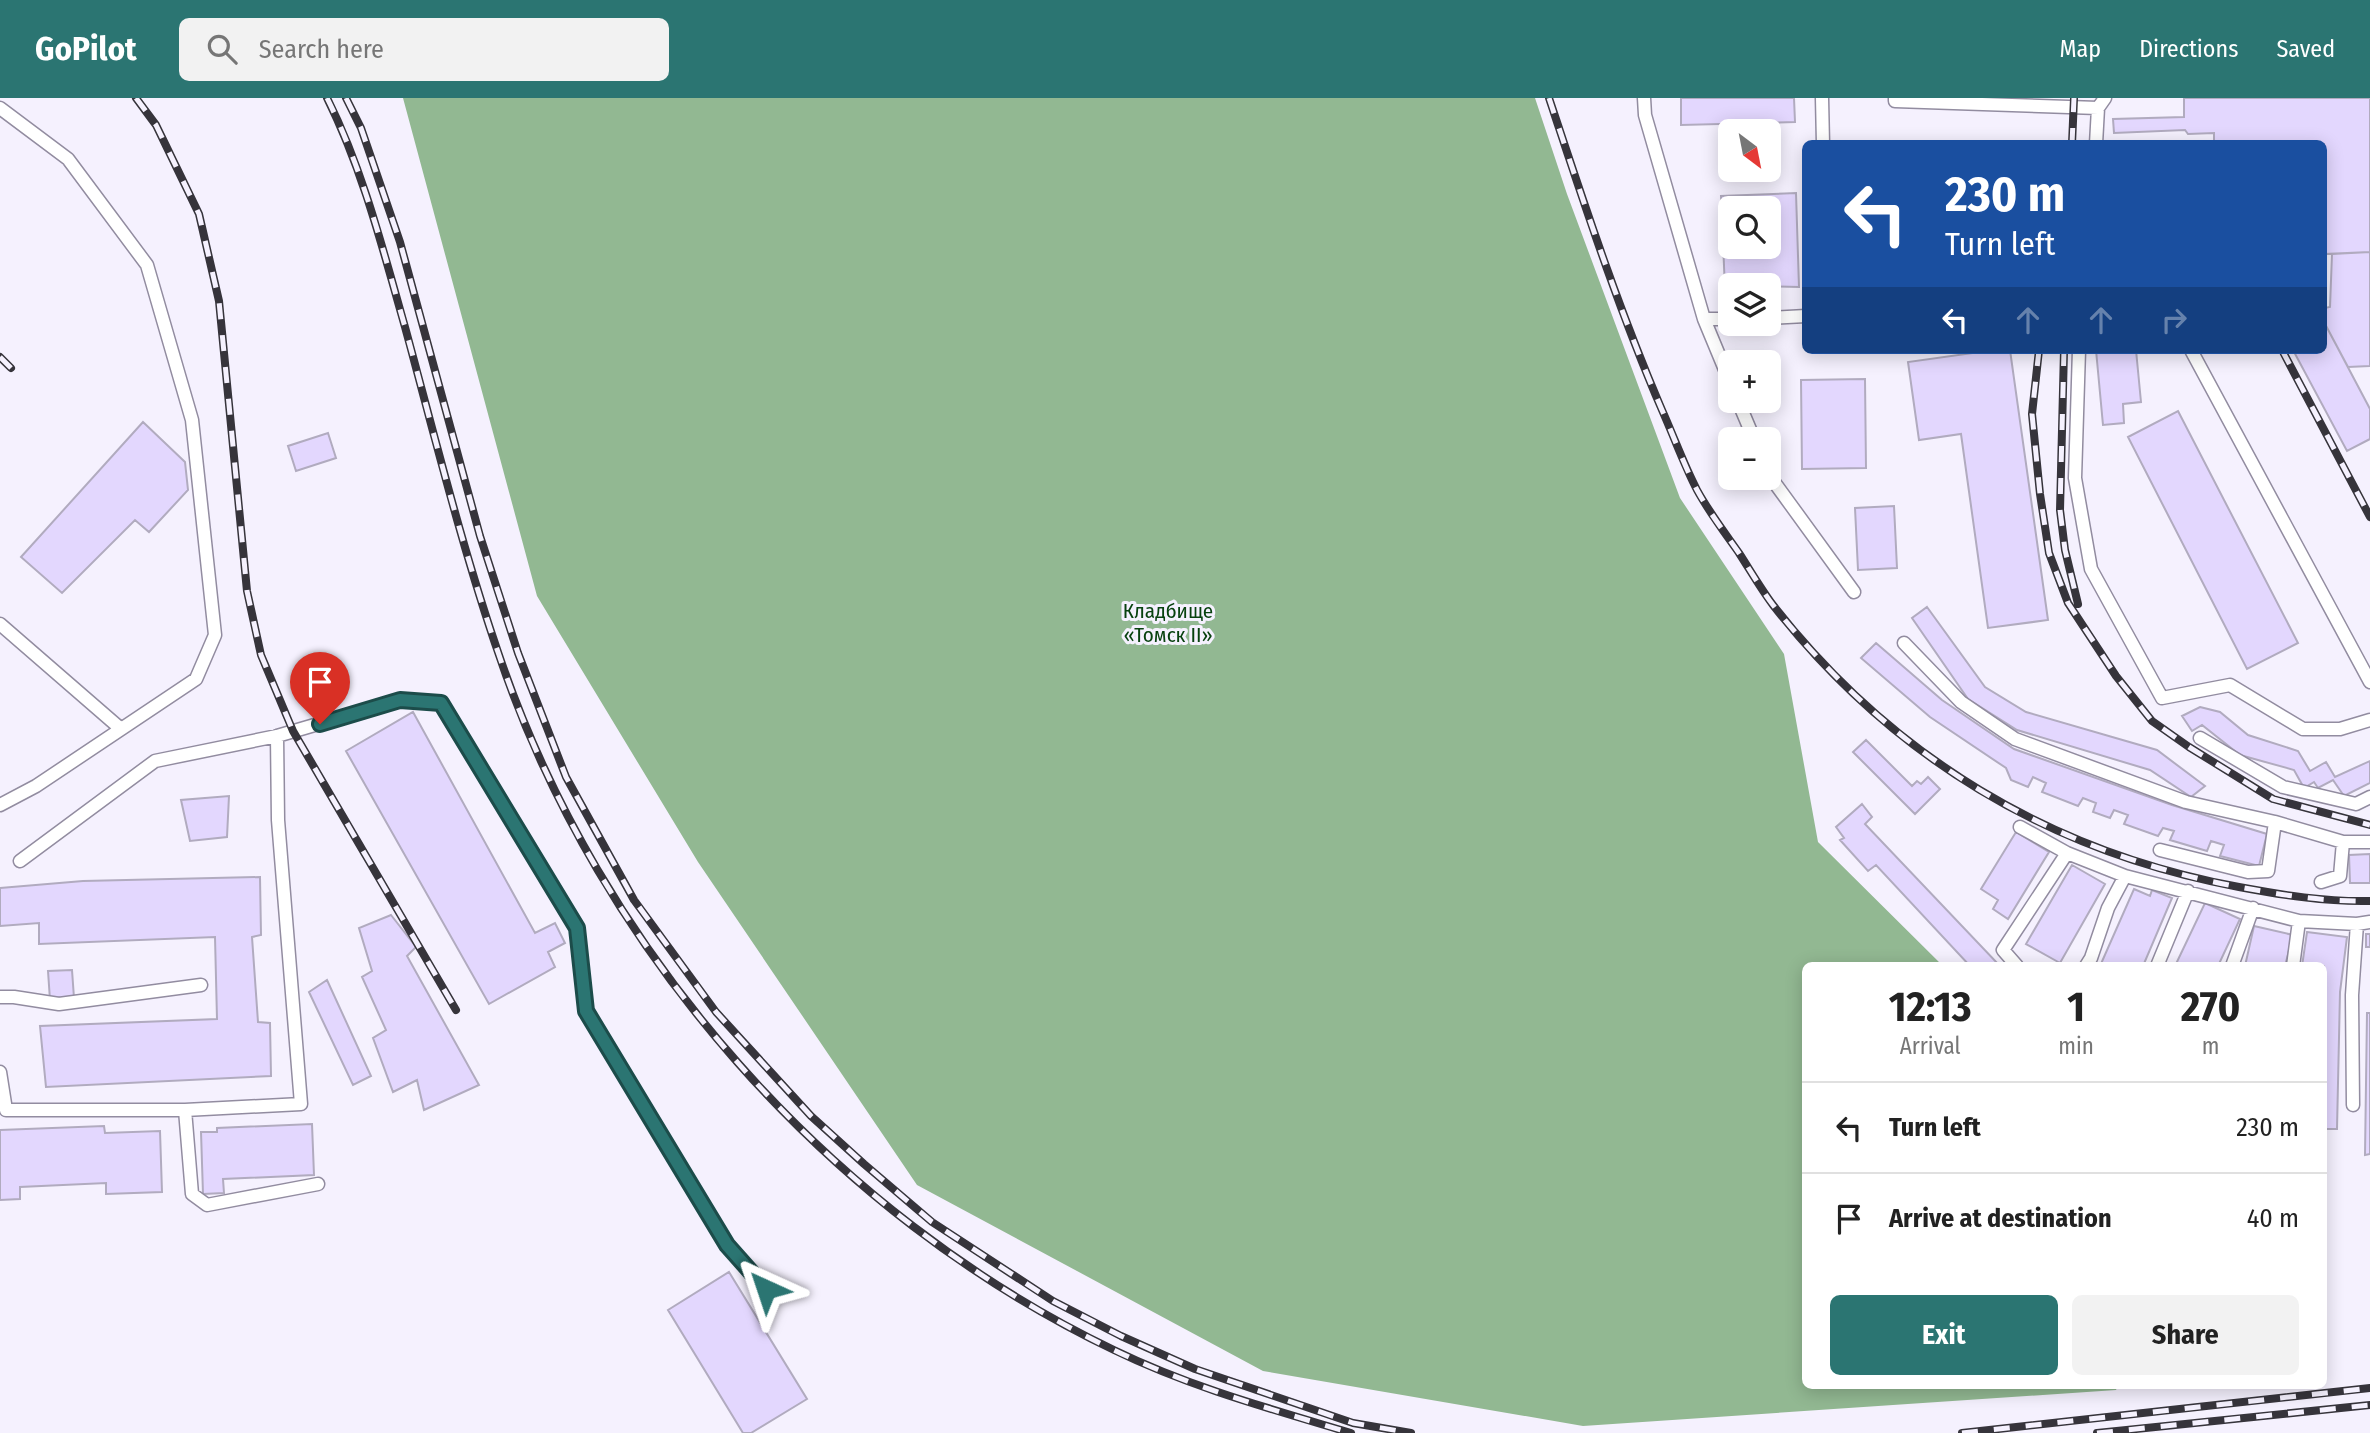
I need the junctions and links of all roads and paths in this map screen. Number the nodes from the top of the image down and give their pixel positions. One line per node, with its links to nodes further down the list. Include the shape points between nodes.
1 (1644, 98): 10 (lane)
2 (1822, 98): 6 (lane)
3 (1895, 98): 4 (lane)
4 (2102, 103): 7 (lane)
5 (0, 108): 21 (lane, via 68,159 148,265 192,420 215,635 196,679)
6 (1823, 140)
7 (2097, 140)
8 (1802, 316): 9 (lane)
9 (1781, 317)
10 (1704, 319): 11 (lane); 12 (lane)
11 (1718, 319)
12 (1718, 353)
13 (2079, 354): 20 (lane, via 2075,478 2091,569 2162,698 2230,685 2303,729 2340,729)
14 (2193, 354): 19 (lane)
15 (1780, 490): 16 (lane)
16 (1854, 592)
17 (0, 624): 21 (lane)
18 (1904, 643): 26 (lane, via 1961,702 2015,739 2186,802)
19 (2370, 682)
20 (2370, 720)
21 (121, 729): 25 (lane)
22 (277, 736): 32 (lane, via 155,761); 48 (lane, via 278,820 301,1104); 50 (lane, via 400,700 441,703 577,928 586,1011 727,1245)
23 (2200, 738): 24 (lane, via 2283,787 2356,804)
24 (2370, 797)
25 (0, 805)
26 (2276, 822): 28 (lane); 30 (lane, via 2268,871 2248,872)
27 (2020, 827): 31 (lane)
28 (2343, 842): 29 (lane); 34 (lane, via 2340,876)
29 (2370, 842)
30 (2160, 849)
31 (2067, 853): 33 (lane); 39 (lane, via 2003,950)
32 (20, 861)
33 (2125, 876): 35 (lane); 40 (lane)
34 (2320, 883)
35 (2188, 891): 36 (lane); 41 (lane)
36 (2253, 908): 37 (lane); 42 (lane)
37 (2299, 920): 38 (lane); 43 (lane)
38 (2364, 923): 47 (lane, via 2352,995)
39 (2014, 962)
40 (2088, 962)
41 (2159, 962)
42 (2233, 962)
43 (2294, 962)
44 (201, 985): 45 (lane, via 59,1004)
45 (0, 998)
46 (0, 1072): 48 (lane, via 6,1110)
47 (2353, 1105)
48 (184, 1110): 49 (lane, via 192,1194 207,1205)
49 (318, 1184)
50 (766, 1289)

